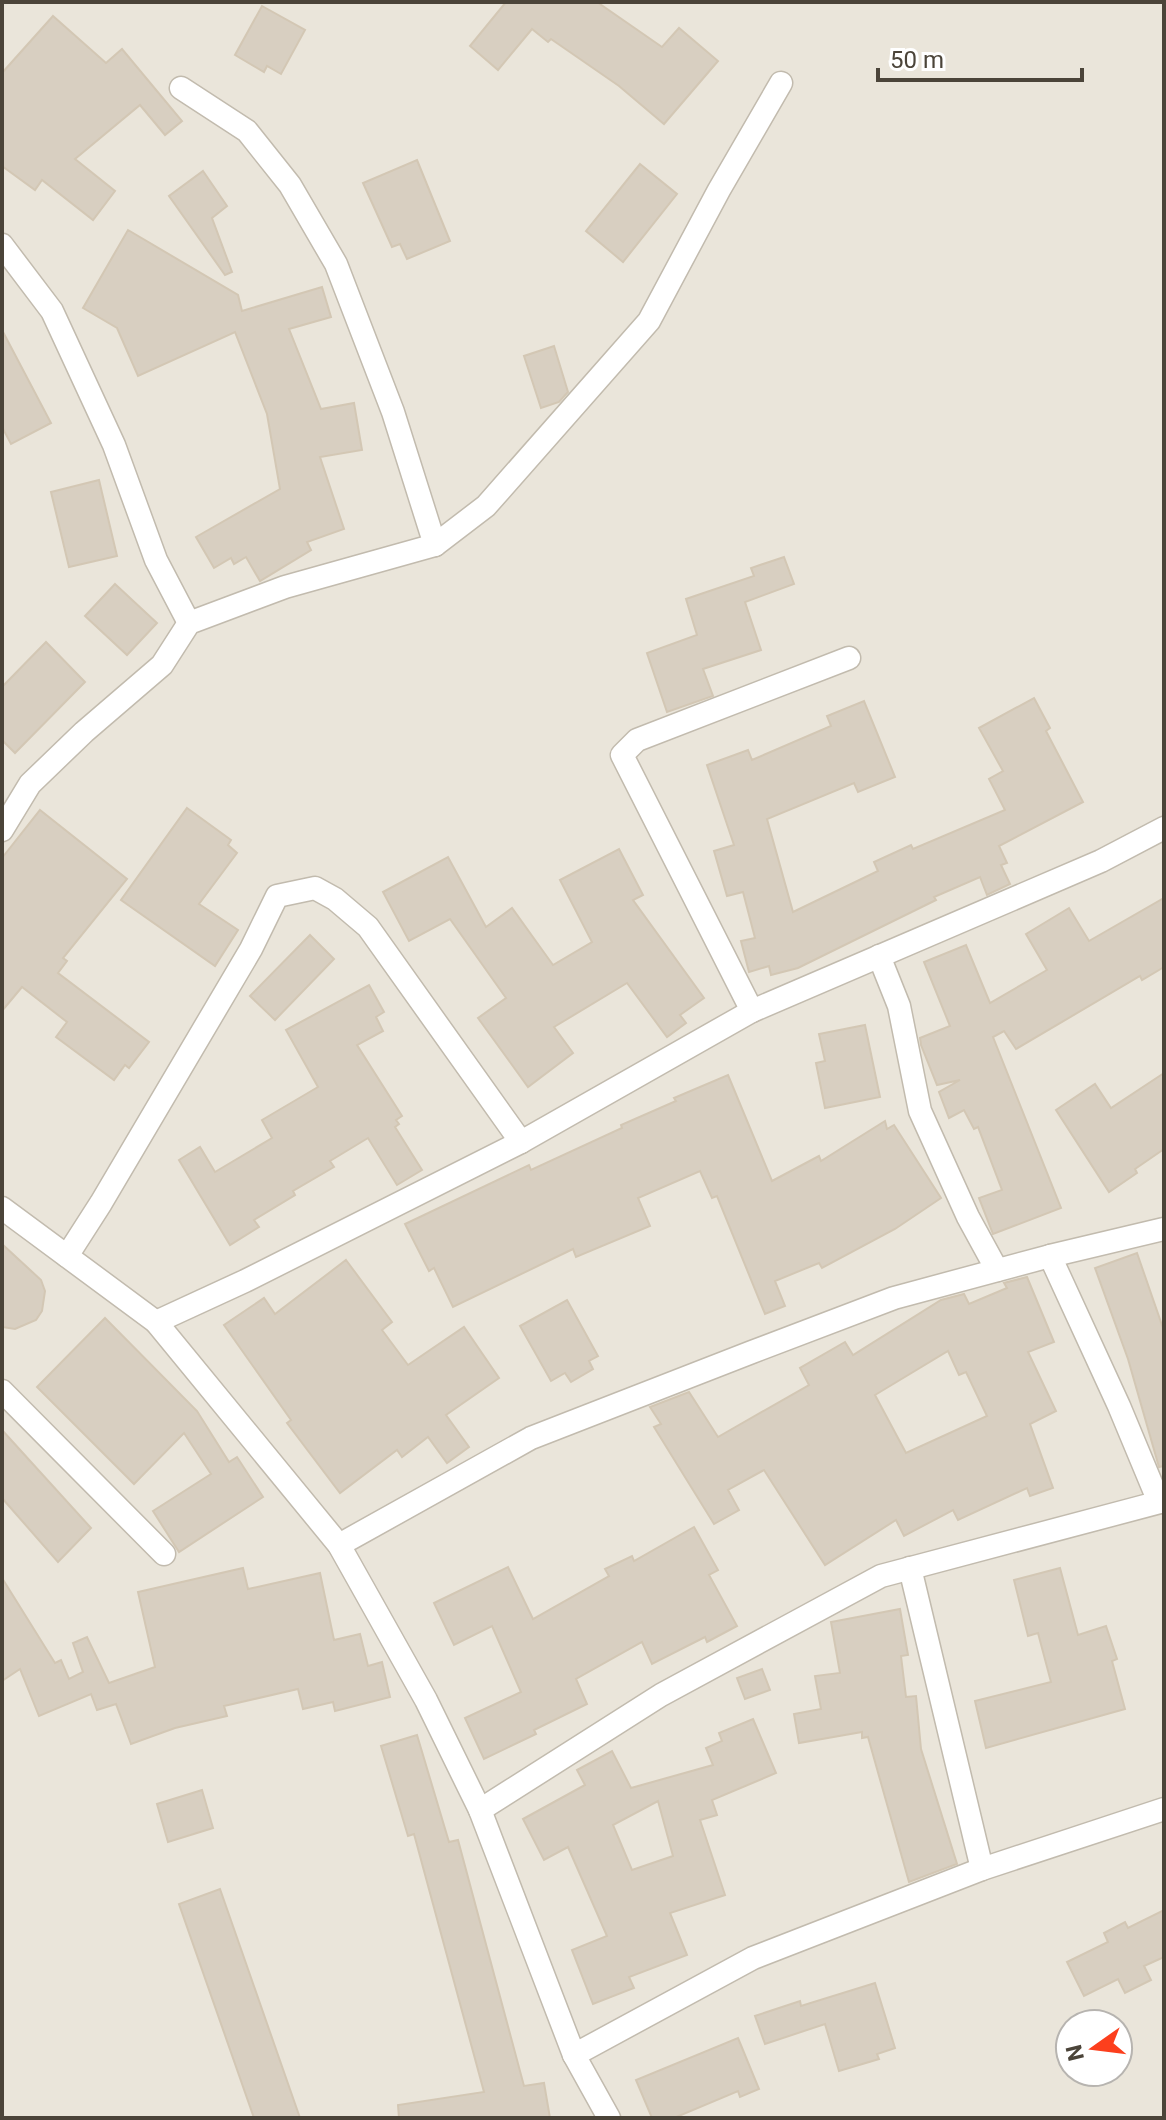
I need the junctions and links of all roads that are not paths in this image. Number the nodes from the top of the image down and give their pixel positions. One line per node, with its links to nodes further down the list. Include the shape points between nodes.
1 (781, 83): 4 (street, via 649,321 486,506)
2 (181, 88): 4 (street, via 247,131 290,185 336,264 393,412)
3 (2, 245): 5 (street, via 52,311 114,445 156,560)
4 (435, 545): 5 (street, via 285,587)
5 (189, 623): 8 (street, via 162,665 30,784)
6 (849, 658): 10 (street, via 637,740 622,755)
7 (1164, 828): 9 (street, via 1101,861)
8 (2, 830)
9 (879, 956): 10 (street); 16 (street, via 899,1006 920,1111)
10 (752, 1011): 11 (street)
11 (521, 1142): 14 (street, via 368,927 315,888 277,896 251,949); 17 (street)
12 (2, 1208): 14 (street)
13 (1164, 1229): 15 (street)
14 (67, 1256): 17 (street)
15 (1050, 1256): 16 (street); 19 (street)
16 (997, 1270): 20 (street, via 894,1298 531,1438)
17 (156, 1322): 20 (street)
18 (2, 1391): 21 (street)
19 (1162, 1502): 22 (street)
20 (339, 1545): 24 (street)
21 (164, 1554)
22 (910, 1568): 24 (street, via 881,1576 661,1695); 25 (street)
23 (1164, 1809): 25 (street)
24 (480, 1810): 26 (street)
25 (982, 1869): 26 (street, via 753,1958)
26 (574, 2055): 27 (street)
27 (609, 2118)

